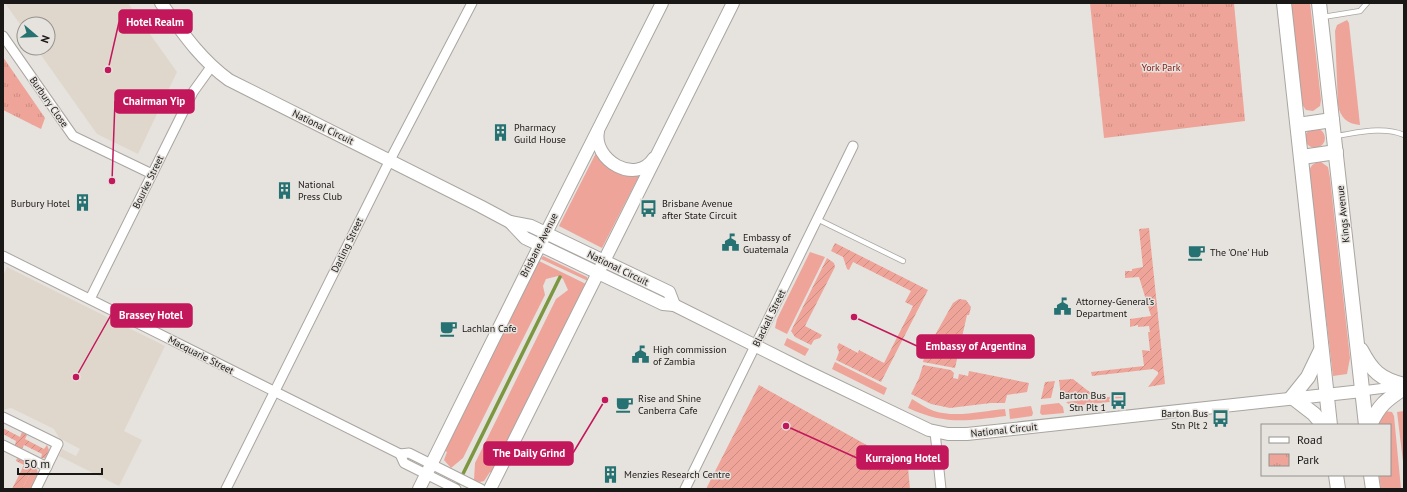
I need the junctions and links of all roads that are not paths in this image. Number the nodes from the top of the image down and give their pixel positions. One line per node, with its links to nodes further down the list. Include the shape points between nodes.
1 (161, 3): 10 (street, National Circuit, via 193,48)
2 (472, 3): 20 (street, Darling Street)
3 (662, 3): 13 (street, Brisbane Avenue)
4 (733, 3): 17 (street)
5 (1284, 3): 12 (main road)
6 (1319, 3): 8 (main road, Kings Avenue)
7 (1367, 3): 8 (lane, via 1360,11)
8 (1321, 18): 11 (main road, Kings Avenue)
9 (3, 36): 21 (street, Burbury Close, via 73,136)
10 (211, 67): 20 (street, National Circuit, via 229,80); 21 (street, Bourke Street, via 193,92)
11 (1332, 120): 12 (main road); 15 (main road, Kings Avenue)
12 (1298, 125): 19 (main road)
13 (598, 129): 17 (street, via 601,150 611,163 621,168 642,167 652,161); 24 (street, Brisbane Avenue)
14 (1404, 135): 15 (lane, via 1380,130)
15 (1334, 137): 18 (main road, Kings Avenue)
16 (853, 146): 22 (street, Blackall Street)
17 (658, 152): 27 (street)
18 (1336, 152): 19 (main road); 32 (main road, Kings Avenue)
19 (1302, 157): 34 (main road)
20 (390, 160): 23 (street, National Circuit); 37 (street, Darling Street)
21 (152, 174): 30 (street, Bourke Street)
22 (817, 219): 28 (lane); 33 (street, Blackall Street)
23 (510, 222): 24 (street, National Circuit); 25 (street, National Circuit, via 525,238)
24 (546, 232): 25 (street, Brisbane Avenue); 27 (street, National Circuit)
25 (540, 245): 29 (street, National Circuit); 48 (street, Brisbane Avenue)
26 (3, 256): 30 (street, Macquarie Street)
27 (604, 261): 29 (street); 31 (street, National Circuit, via 669,292)
28 (903, 261)
29 (598, 272): 31 (street, National Circuit, via 663,304); 56 (street)
30 (90, 299): 37 (street, Macquarie Street)
31 (674, 304): 33 (street, National Circuit)
32 (1358, 344): 35 (main road, via 1368,363 1379,375); 36 (main road, Kings Avenue)
33 (755, 346): 45 (street, National Circuit, via 895,416); 57 (street, Blackall Street)
34 (1322, 348): 38 (main road); 39 (main road, via 1308,377)
35 (1404, 386): 36 (street); 44 (main road, via 1382,403)
36 (1362, 391): 38 (street, National Circuit); 43 (main road, Kings Avenue)
37 (274, 392): 48 (street, Macquarie Street, via 400,454 404,463); 52 (street, Darling Street)
38 (1327, 394): 39 (street, National Circuit); 42 (main road)
39 (1292, 398): 41 (main road, via 1314,414); 45 (street, National Circuit, via 967,434)
40 (3, 417): 47 (street, via 58,444)
41 (1322, 424)
42 (1330, 424)
43 (1366, 424)
44 (1370, 424)
45 (934, 432): 58 (street)
46 (3, 445): 47 (street)
47 (47, 467): 51 (street)
48 (429, 469): 53 (street, Brisbane Avenue); 54 (street, Macquarie Street, via 444,483); 55 (street, Macquarie Street, via 450,473)
49 (1336, 476): 59 (main road)
50 (1372, 476): 60 (main road)
51 (36, 489)
52 (226, 489)
53 (419, 489)
54 (456, 489)
55 (481, 489)
56 (490, 489)
57 (685, 489)
58 (941, 489)
59 (1338, 489)
60 (1373, 489)

